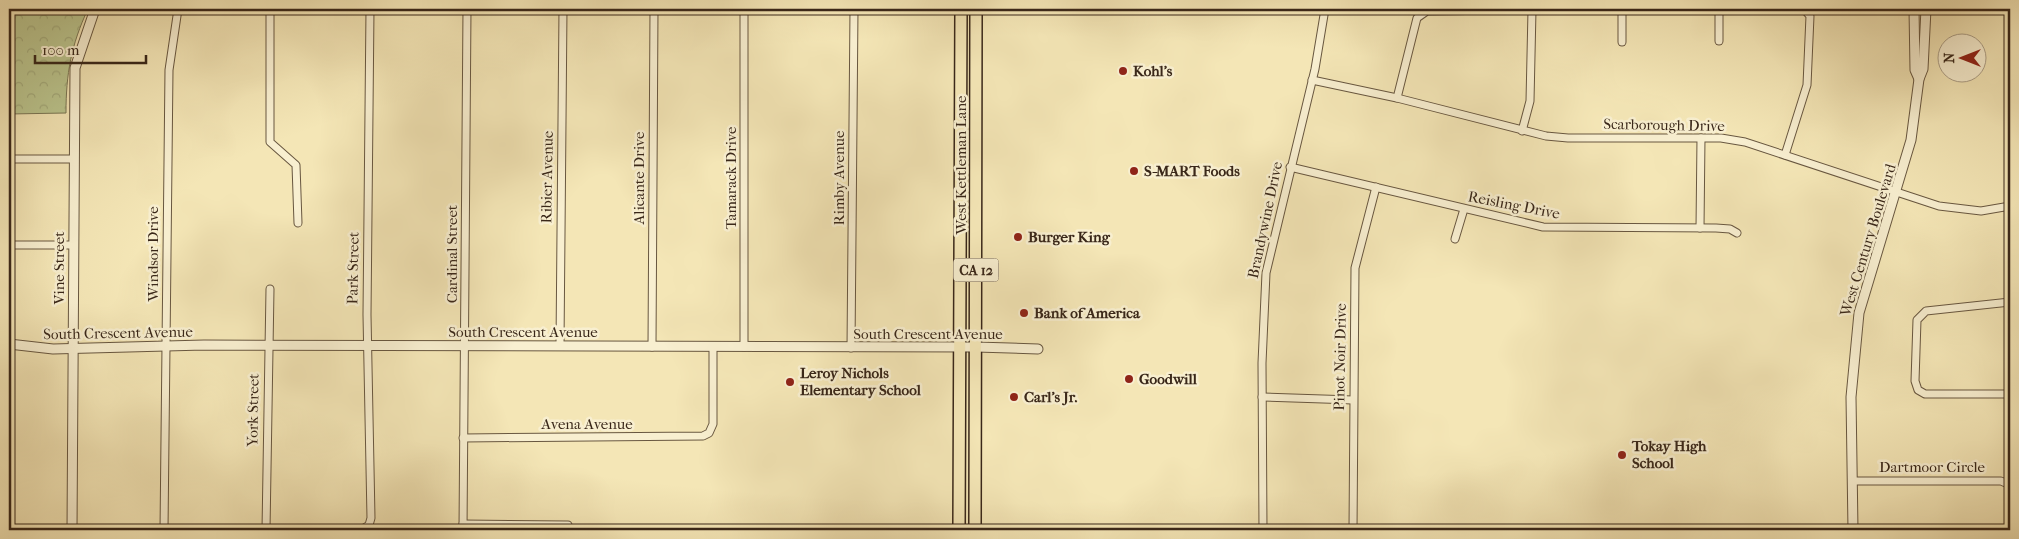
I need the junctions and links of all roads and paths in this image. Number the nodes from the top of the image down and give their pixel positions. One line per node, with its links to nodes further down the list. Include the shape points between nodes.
1 (95, 9): 31 (street, Vine Street, via 75,68)
2 (178, 9): 50 (street, Windsor Drive, via 169,70)
3 (270, 9): 37 (street, via 270,142 296,164)
4 (370, 9): 46 (street, Park Street)
5 (467, 9): 47 (street, Cardinal Street)
6 (563, 9): 48 (street, Ribier Avenue)
7 (654, 9): 51 (street, Alicante Drive)
8 (744, 9): 53 (street, Tamarack Drive)
9 (854, 9): 55 (street, Rimby Avenue)
10 (960, 9): 25 (main road, West Kettleman Lane / CA 12)
11 (976, 9): 28 (main road, West Kettleman Lane / CA 12)
12 (1325, 9): 23 (street, Brandywine Drive)
13 (1582, 9): 19 (street)
14 (1622, 9): 21 (street)
15 (1719, 9): 20 (street)
16 (1804, 9): 29 (street, via 1810,16 1807,85)
17 (1914, 9): 22 (street, West Century Boulevard, via 1915,70)
18 (1926, 9): 22 (street, West Century Boulevard, via 1923,69)
19 (1532, 10): 24 (street, via 1427,10 1421,13); 26 (street, via 1530,101)
20 (1719, 41)
21 (1622, 42)
22 (1919, 79): 34 (street, West Century Boulevard, via 1912,140)
23 (1312, 80): 24 (street, Scarborough Drive); 32 (street, Brandywine Drive)
24 (1397, 98): 26 (street, Scarborough Drive)
25 (960, 110): 28 (main road); 56 (main road, West Kettleman Lane / CA 12)
26 (1522, 131): 27 (street, Scarborough Drive, via 1568,138)
27 (1701, 138): 29 (street, Scarborough Drive, via 1746,142); 38 (street)
28 (976, 140): 54 (main road, West Kettleman Lane / CA 12)
29 (1785, 155): 34 (street, Scarborough Drive)
30 (9, 159): 31 (street)
31 (74, 160): 42 (street, Vine Street)
32 (1290, 167): 33 (street, Reisling Drive); 60 (street, Brandywine Drive, via 1266,273 1262,314)
33 (1376, 187): 36 (street, Reisling Drive); 61 (street, Pinot Noir Drive, via 1355,268)
34 (1897, 192): 35 (street, Scarborough Drive, via 1961,210 1981,211); 63 (street, West Century Boulevard, via 1859,313 1851,397)
35 (2010, 206)
36 (1464, 209): 38 (street, Reisling Drive, via 1543,227); 40 (street)
37 (298, 223)
38 (1700, 228): 39 (street, Reisling Drive, via 1730,229)
39 (1737, 233)
40 (1455, 239)
41 (9, 245): 42 (street)
42 (73, 245): 57 (street, Vine Street)
43 (270, 289): 49 (street, York Street)
44 (2010, 302): 59 (street, via 1926,311 1920,315 1917,320 1915,381 1918,390 1924,394)
45 (9, 344): 57 (street, South Crescent Avenue, via 28,348)
46 (367, 345): 47 (street, South Crescent Avenue); 49 (street, South Crescent Avenue); 67 (street, Park Street, via 371,518)
47 (465, 345): 48 (street, South Crescent Avenue); 62 (street, Cardinal Street)
48 (560, 345): 51 (street, South Crescent Avenue)
49 (268, 346): 50 (street, South Crescent Avenue); 70 (street, York Street)
50 (166, 347): 57 (street, South Crescent Avenue); 69 (street, Windsor Drive)
51 (652, 347): 52 (street, South Crescent Avenue)
52 (713, 347): 53 (street, South Crescent Avenue); 62 (street, Avena Avenue, via 713,424 709,433 696,438)
53 (744, 347): 55 (street, South Crescent Avenue)
54 (976, 347): 56 (street, South Crescent Avenue); 58 (street, South Crescent Avenue); 72 (main road, West Kettleman Lane / CA 12)
55 (852, 348): 56 (street, South Crescent Avenue)
56 (960, 348): 71 (main road, West Kettleman Lane / CA 12)
57 (73, 349): 68 (street, Vine Street)
58 (1038, 349)
59 (2010, 394)
60 (1262, 397): 61 (street); 73 (street, Brandywine Drive)
61 (1353, 400): 74 (street, Pinot Noir Drive)
62 (463, 438): 66 (street, Cardinal Street)
63 (1853, 481): 64 (street, Dartmoor Circle, via 2001,481); 75 (street, West Century Boulevard)
64 (2010, 486)
65 (568, 525): 66 (street)
66 (463, 527)
67 (364, 529)
68 (72, 530)
69 (164, 530)
70 (266, 530)
71 (959, 530)
72 (975, 530)
73 (1263, 530)
74 (1353, 530)
75 (1853, 530)

